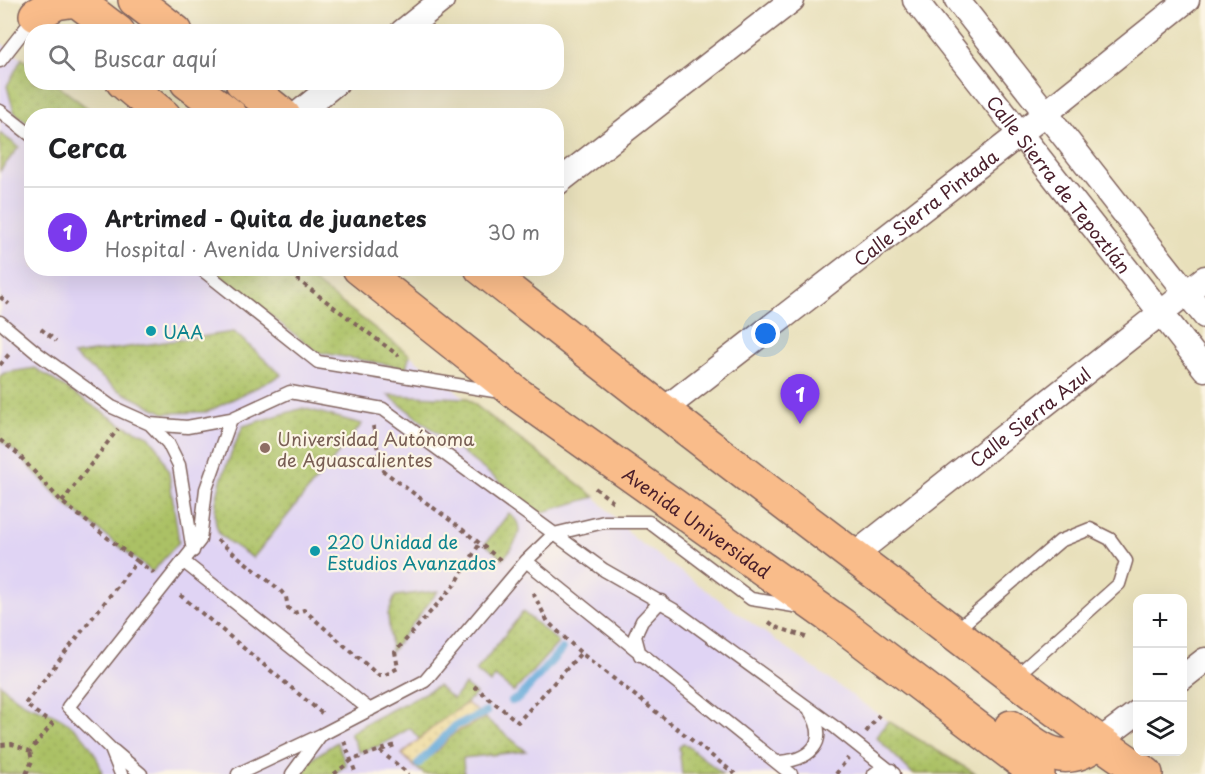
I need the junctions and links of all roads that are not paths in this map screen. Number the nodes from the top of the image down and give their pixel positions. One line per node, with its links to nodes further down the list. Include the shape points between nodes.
1 (135, 0): 9 (main road)
2 (442, 0): 10 (street)
3 (792, 0): 25 (street)
4 (915, 0): 24 (street, Calle Sierra de Tepoztlán)
5 (957, 0): 22 (street, Calle Sierra de Tepoztlán)
6 (1187, 0): 22 (street, Calle Sierra Pintada)
7 (38, 15): 8 (main road, via 56,3 76,0)
8 (108, 24)
9 (166, 24)
10 (412, 24)
11 (24, 32): 12 (lane)
12 (0, 61)
13 (133, 90): 17 (main road)
14 (197, 90): 18 (main road)
15 (252, 90): 19 (main road)
16 (327, 90): 20 (street)
17 (154, 108)
18 (221, 108)
19 (274, 108)
20 (305, 108)
21 (0, 111): 23 (lane)
22 (1046, 112): 24 (street, Calle Sierra Pintada); 29 (street, Calle Sierra de Tepoztlán)
23 (24, 130)
24 (1021, 133): 30 (street, Calle Sierra de Tepoztlán); 35 (street, Calle Sierra Pintada)
25 (564, 178)
26 (210, 276): 34 (lane, via 318,362)
27 (368, 276): 34 (main road, Avenida Universidad)
28 (490, 276): 35 (main road)
29 (1196, 285): 30 (street, Calle Sierra Azul); 31 (street, Calle Sierra de Tepoztlán)
30 (1161, 313): 33 (street, Calle Sierra de Tepoztlán); 40 (street, Calle Sierra Azul)
31 (1205, 316)
32 (0, 322): 37 (lane, via 112,407)
33 (1205, 369)
34 (520, 396): 44 (main road, Avenida Universidad)
35 (662, 411): 40 (main road)
36 (231, 419): 37 (lane, via 187,426); 38 (lane, via 290,392 383,409); 39 (lane, via 206,489 200,540)
37 (150, 424): 39 (lane, via 168,443 179,465)
38 (554, 534): 41 (lane); 43 (lane, via 604,570); 44 (lane, via 604,522 649,522 751,599)
39 (193, 550): 42 (lane)
40 (853, 556): 45 (main road)
41 (526, 561): 46 (lane); 51 (lane, via 425,681)
42 (184, 562): 51 (lane); 55 (lane, via 68,707)
43 (661, 601): 46 (lane, via 642,621 635,636); 50 (lane)
44 (824, 625): 54 (main road, via 861,629 892,641 1045,752 1071,756); 64 (main road, Avenida Universidad)
45 (954, 632): 49 (main road); 49 (lane, via 1060,541 1090,529 1110,539 1126,561 1119,584)
46 (640, 655): 56 (lane)
47 (1205, 660): 48 (street)
48 (1187, 674)
49 (1014, 678): 54 (main road)
50 (808, 708): 56 (lane, via 819,732 816,745 807,756 792,762); 57 (lane)
51 (370, 710): 53 (lane)
52 (1133, 715): 54 (street)
53 (321, 735): 60 (lane); 61 (lane)
54 (1098, 742): 65 (main road)
55 (111, 748): 58 (lane); 59 (lane)
56 (776, 762): 62 (lane)
57 (893, 772): 63 (lane)
58 (120, 774)
59 (141, 774)
60 (238, 774)
61 (292, 774)
62 (791, 774)
63 (873, 774)
64 (1038, 774)
65 (1146, 774)

